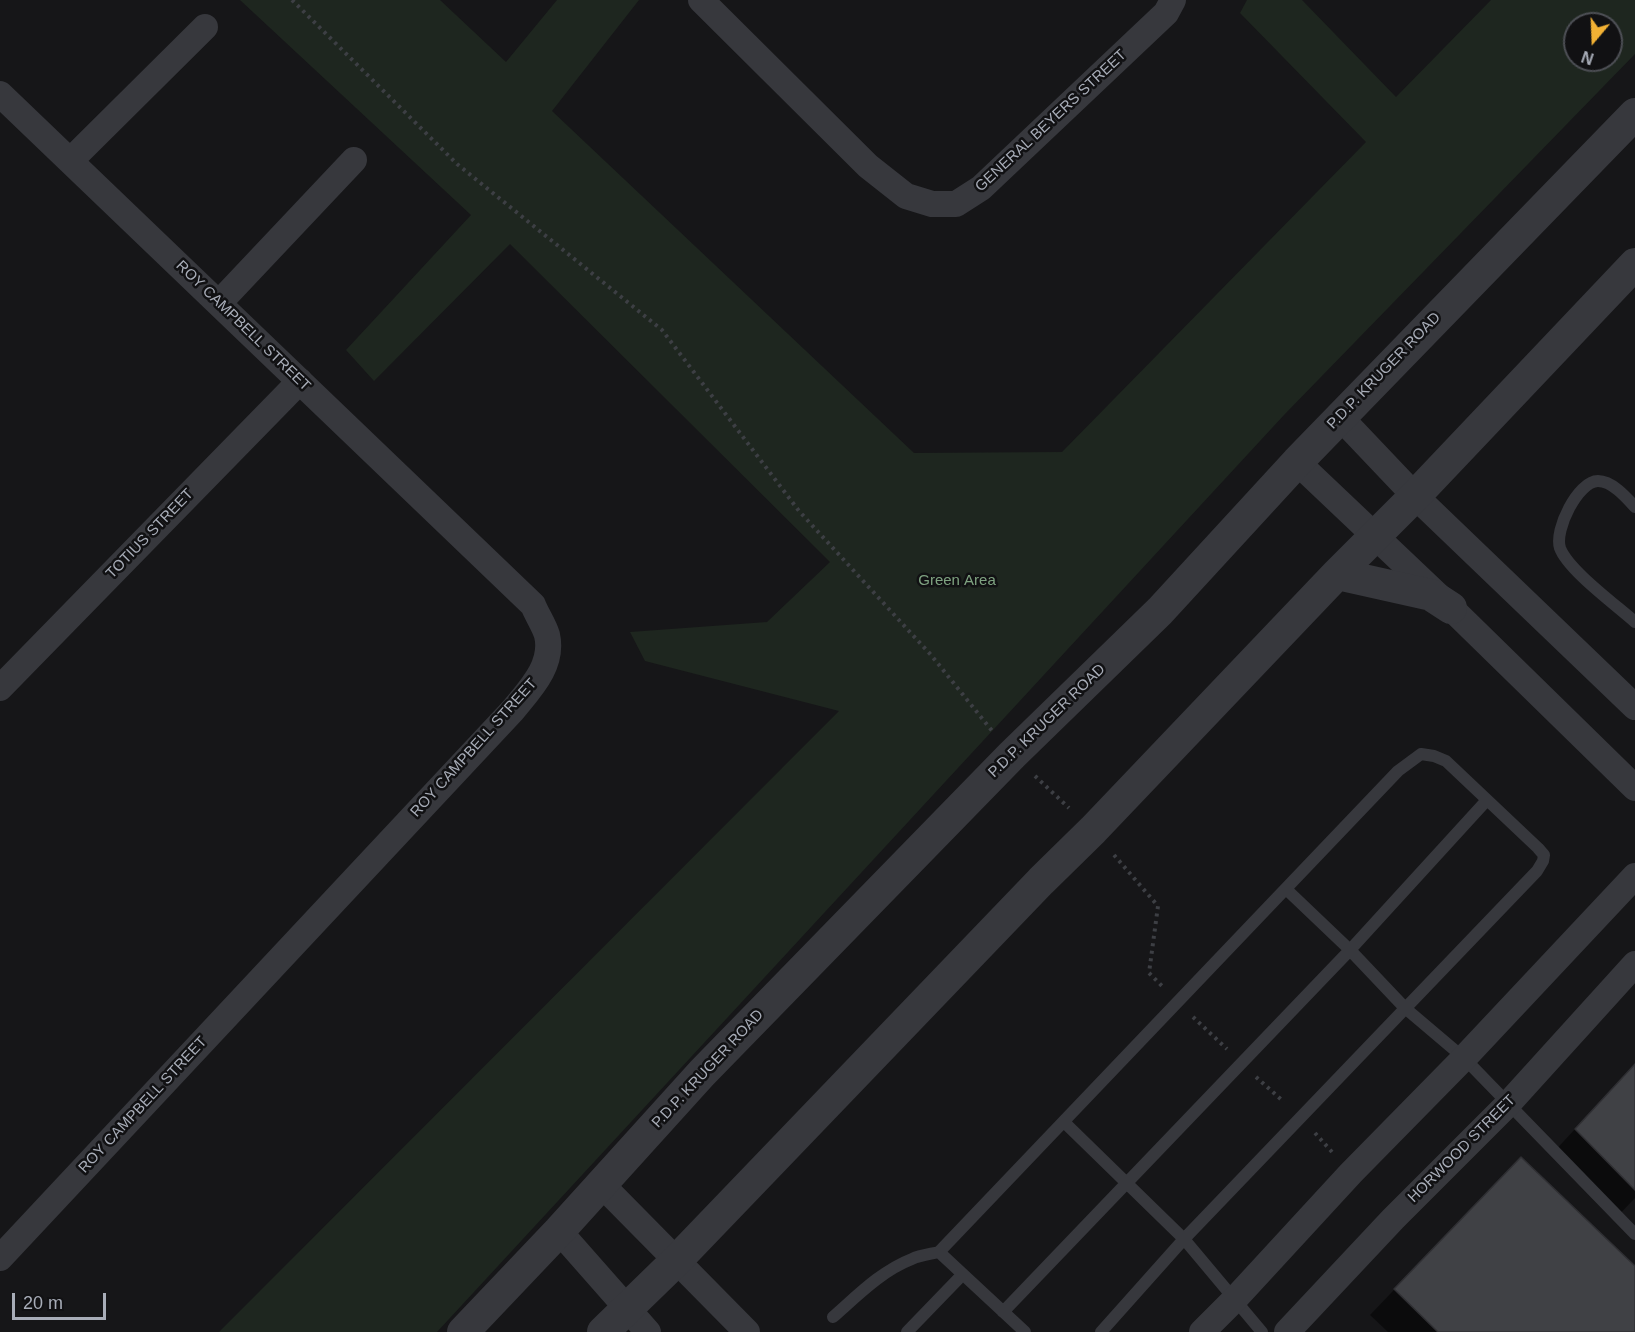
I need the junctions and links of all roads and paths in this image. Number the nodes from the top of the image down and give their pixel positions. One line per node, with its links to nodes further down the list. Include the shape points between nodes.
1 (292, 0): 22 (path, via 457,164 662,330 799,511 931,655)
2 (701, 0): 3 (street, GENERAL BEYERS STREET, via 875,172 906,196 932,204 956,204 981,188 1166,13)
3 (1173, 0)
4 (205, 27): 8 (street)
5 (0, 94): 8 (street, ROY CAMPBELL STREET)
6 (1635, 114): 12 (street, P.D.P. KRUGER ROAD)
7 (354, 160): 10 (street)
8 (70, 161): 10 (street, ROY CAMPBELL STREET)
9 (1635, 264): 14 (street)
10 (219, 303): 11 (street, ROY CAMPBELL STREET)
11 (300, 381): 20 (street, TOTIUS STREET); 44 (street, ROY CAMPBELL STREET, via 532,605 547,636 547,660 535,683 513,710)
12 (1340, 417): 13 (street, P.D.P. KRUGER ROAD); 14 (street)
13 (1297, 462): 16 (street); 22 (street, P.D.P. KRUGER ROAD, via 1160,611)
14 (1415, 496): 16 (street); 21 (street)
15 (1635, 507): 19 (lane, via 1605,482 1596,481 1586,486 1562,518 1559,538 1568,562)
16 (1376, 535): 17 (street); 18 (street)
17 (1337, 574): 18 (street, via 1431,595); 25 (street)
18 (1451, 608): 23 (street)
19 (1635, 622)
20 (4, 674)
21 (1635, 707)
22 (1012, 755): 25 (path); 39 (street, P.D.P. KRUGER ROAD, via 702,1073)
23 (1635, 788)
24 (1488, 801): 27 (lane, via 1446,761 1421,754 1382,787); 28 (lane); 31 (lane, via 1538,848 1544,855 1543,861)
25 (1093, 830): 30 (path, via 1158,906 1149,972); 45 (street)
26 (1635, 876): 32 (street)
27 (1286, 889): 28 (lane); 30 (lane)
28 (1350, 950): 31 (lane); 33 (lane)
29 (1635, 964): 34 (street, HORWOOD STREET)
30 (1178, 1002): 33 (path); 36 (lane)
31 (1405, 1008): 32 (lane); 35 (lane)
32 (1464, 1058): 34 (lane); 37 (street)
33 (1241, 1064): 35 (path); 38 (lane)
34 (1508, 1104): 41 (lane); 60 (street, HORWOOD STREET)
35 (1300, 1118): 37 (path); 42 (lane)
36 (1064, 1122): 38 (lane); 43 (lane)
37 (1351, 1173): 47 (street)
38 (1128, 1183): 42 (lane); 49 (lane)
39 (602, 1184): 40 (street, P.D.P. KRUGER ROAD); 45 (street)
40 (559, 1231): 48 (street); 51 (street, P.D.P. KRUGER ROAD)
41 (1635, 1234)
42 (1184, 1239): 47 (lane); 57 (lane)
43 (939, 1252): 46 (lane); 50 (lane, via 913,1258 890,1270)
44 (0, 1258)
45 (676, 1261): 48 (street); 54 (street)
46 (963, 1274): 49 (lane); 55 (lane)
47 (1234, 1300): 58 (street); 59 (lane)
48 (626, 1309): 52 (street); 53 (street)
49 (1003, 1312): 56 (lane)
50 (833, 1317)
51 (463, 1332)
52 (603, 1332)
53 (648, 1332)
54 (747, 1332)
55 (906, 1332)
56 (1025, 1332)
57 (1101, 1332)
58 (1202, 1332)
59 (1262, 1332)
60 (1287, 1332)

